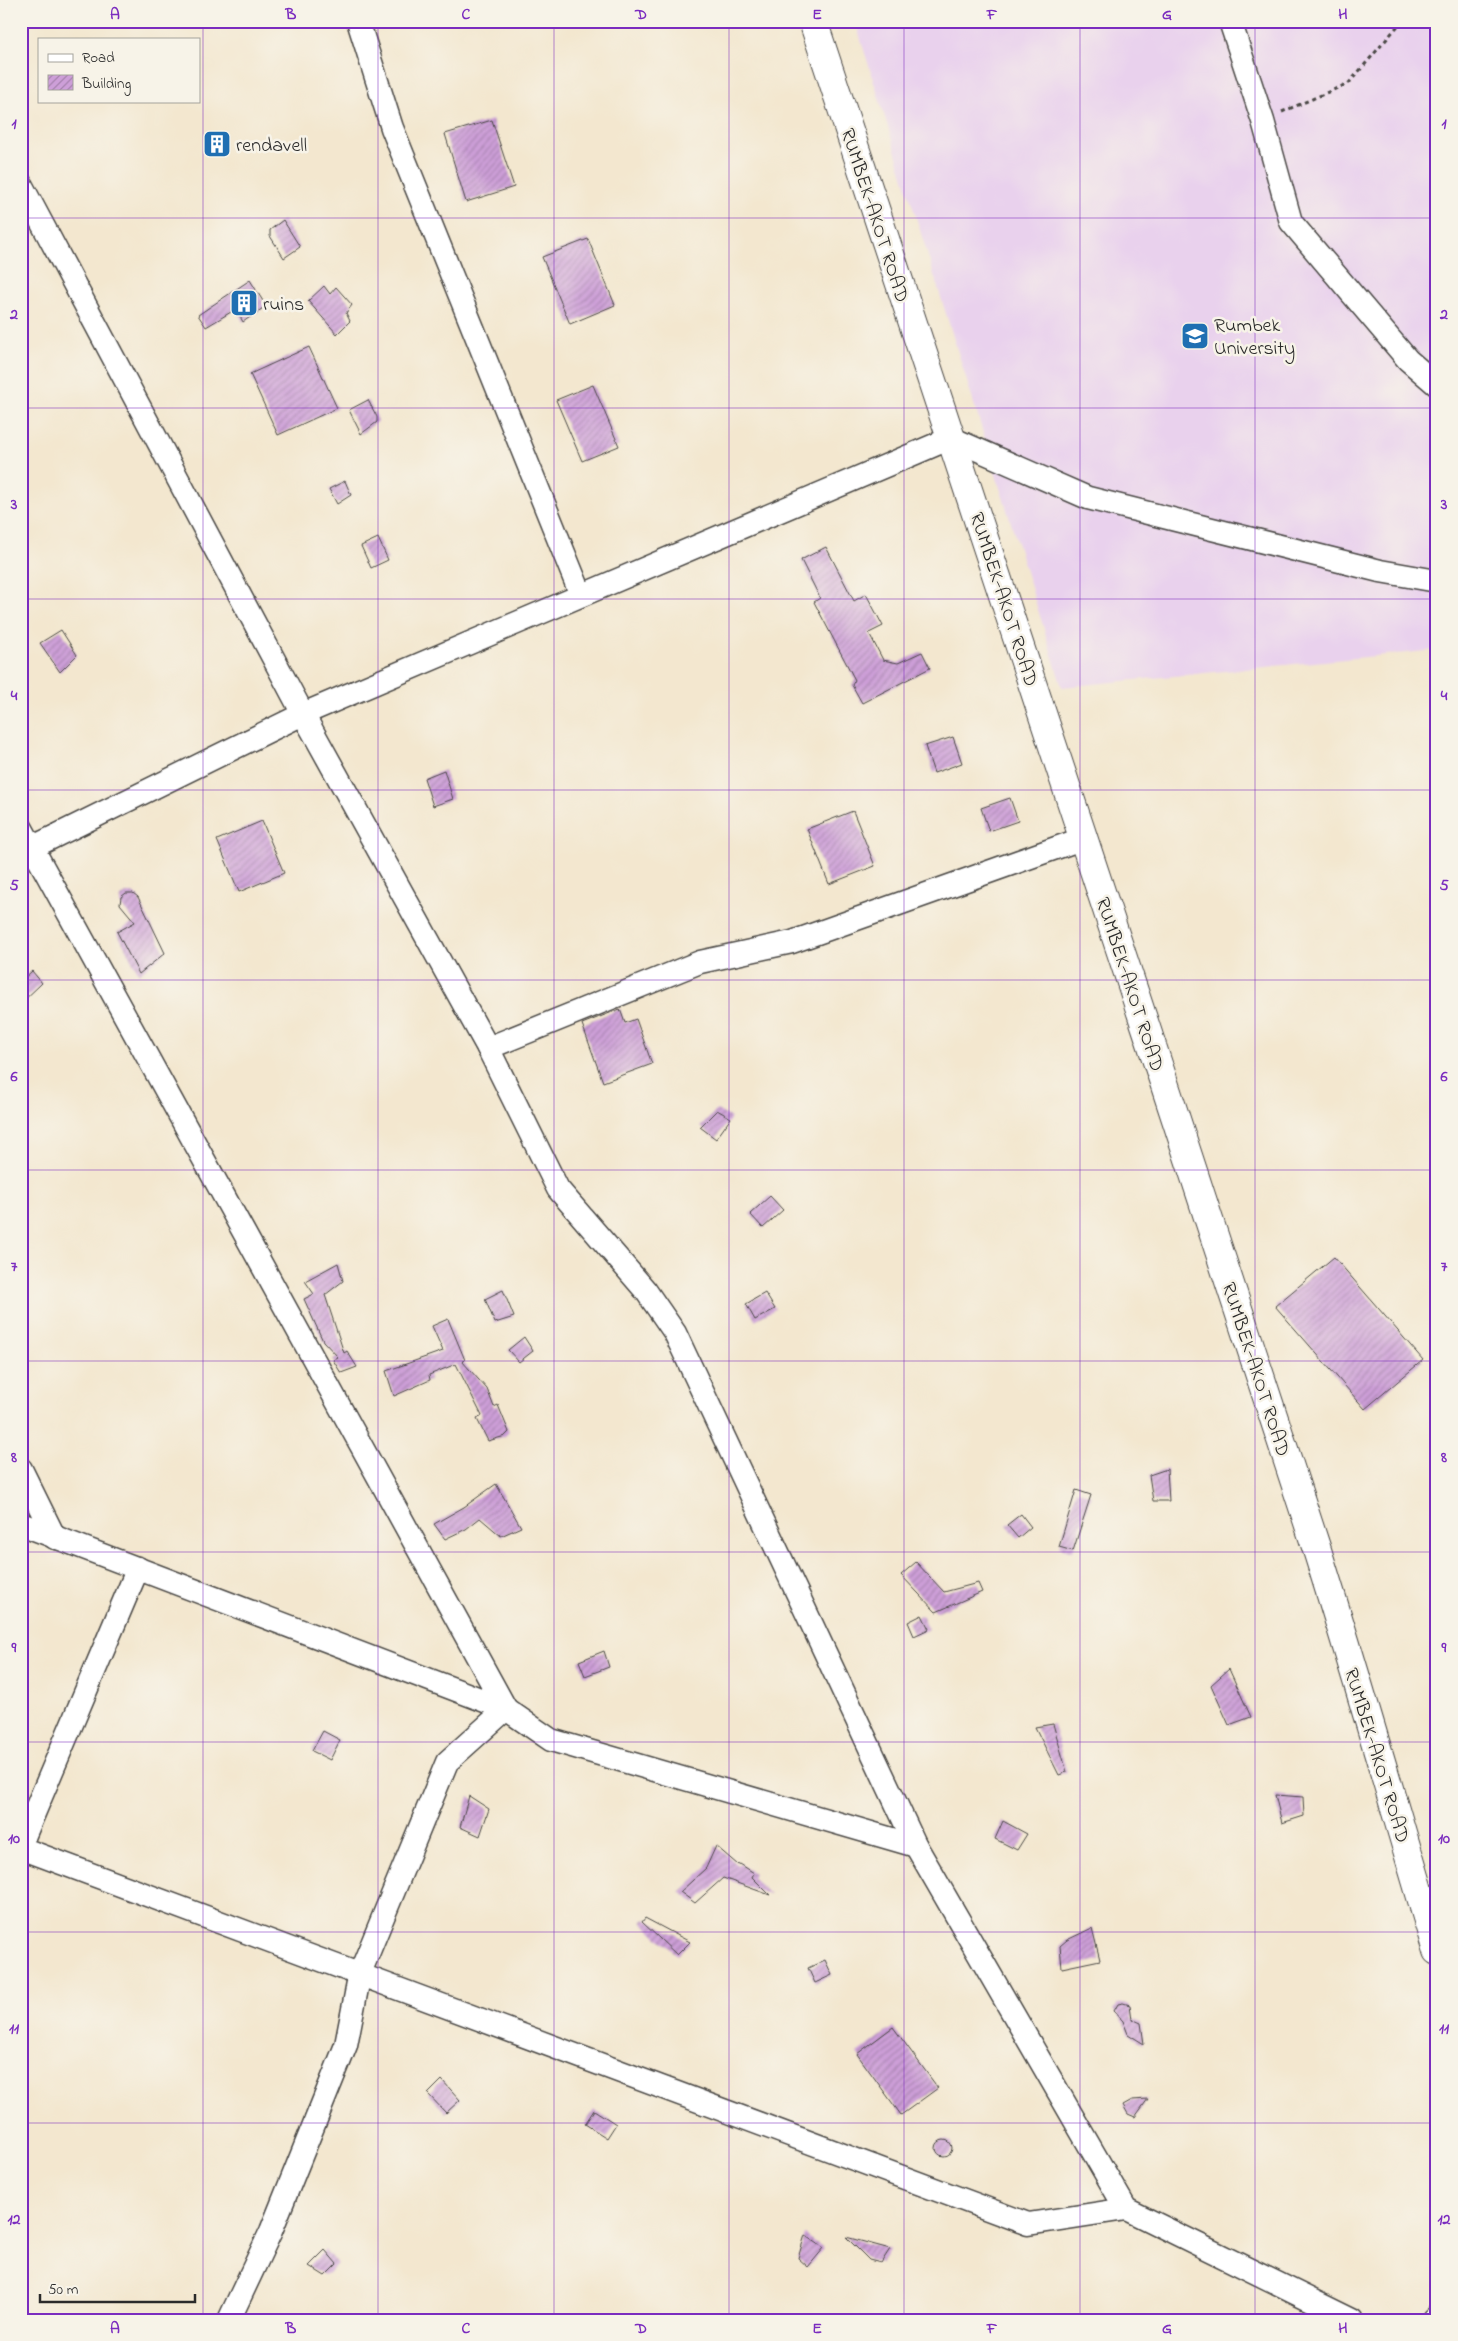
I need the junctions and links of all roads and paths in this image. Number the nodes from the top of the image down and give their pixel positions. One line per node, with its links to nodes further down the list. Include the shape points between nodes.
1 (358, 21): 10 (street, via 392,128)
2 (813, 21): 8 (main road, RUMBEK-AKOT ROAD)
3 (1230, 21): 5 (street)
4 (1402, 21): 5 (path, via 1349,83)
5 (1263, 121): 7 (street, via 1291,222 1408,360)
6 (21, 184): 11 (street)
7 (1437, 385)
8 (951, 438): 9 (street, via 1088,498 1380,571); 10 (street); 13 (main road, RUMBEK-AKOT ROAD)
9 (1437, 581)
10 (582, 595): 11 (street)
11 (303, 714): 14 (street); 15 (street)
12 (21, 827): 14 (street)
13 (1084, 838): 15 (street, via 792,942 700,962); 23 (main road, RUMBEK-AKOT ROAD, via 1315,1546)
14 (27, 851): 20 (street)
15 (488, 1048): 22 (street, via 558,1189 646,1291 676,1333)
16 (21, 1469): 18 (street)
17 (21, 1524): 18 (street)
18 (55, 1538): 19 (street)
19 (138, 1568): 20 (street); 21 (street)
20 (506, 1709): 22 (street, via 551,1740); 24 (street, via 447,1762)
21 (21, 1846): 24 (street)
22 (916, 1846): 25 (street)
23 (1437, 1951)
24 (360, 1973): 25 (street, via 1028,2224); 27 (street, via 346,2045 271,2231)
25 (1126, 2209): 28 (street)
26 (1437, 2316): 29 (street)
27 (229, 2320)
28 (1352, 2320)
29 (1433, 2320)

